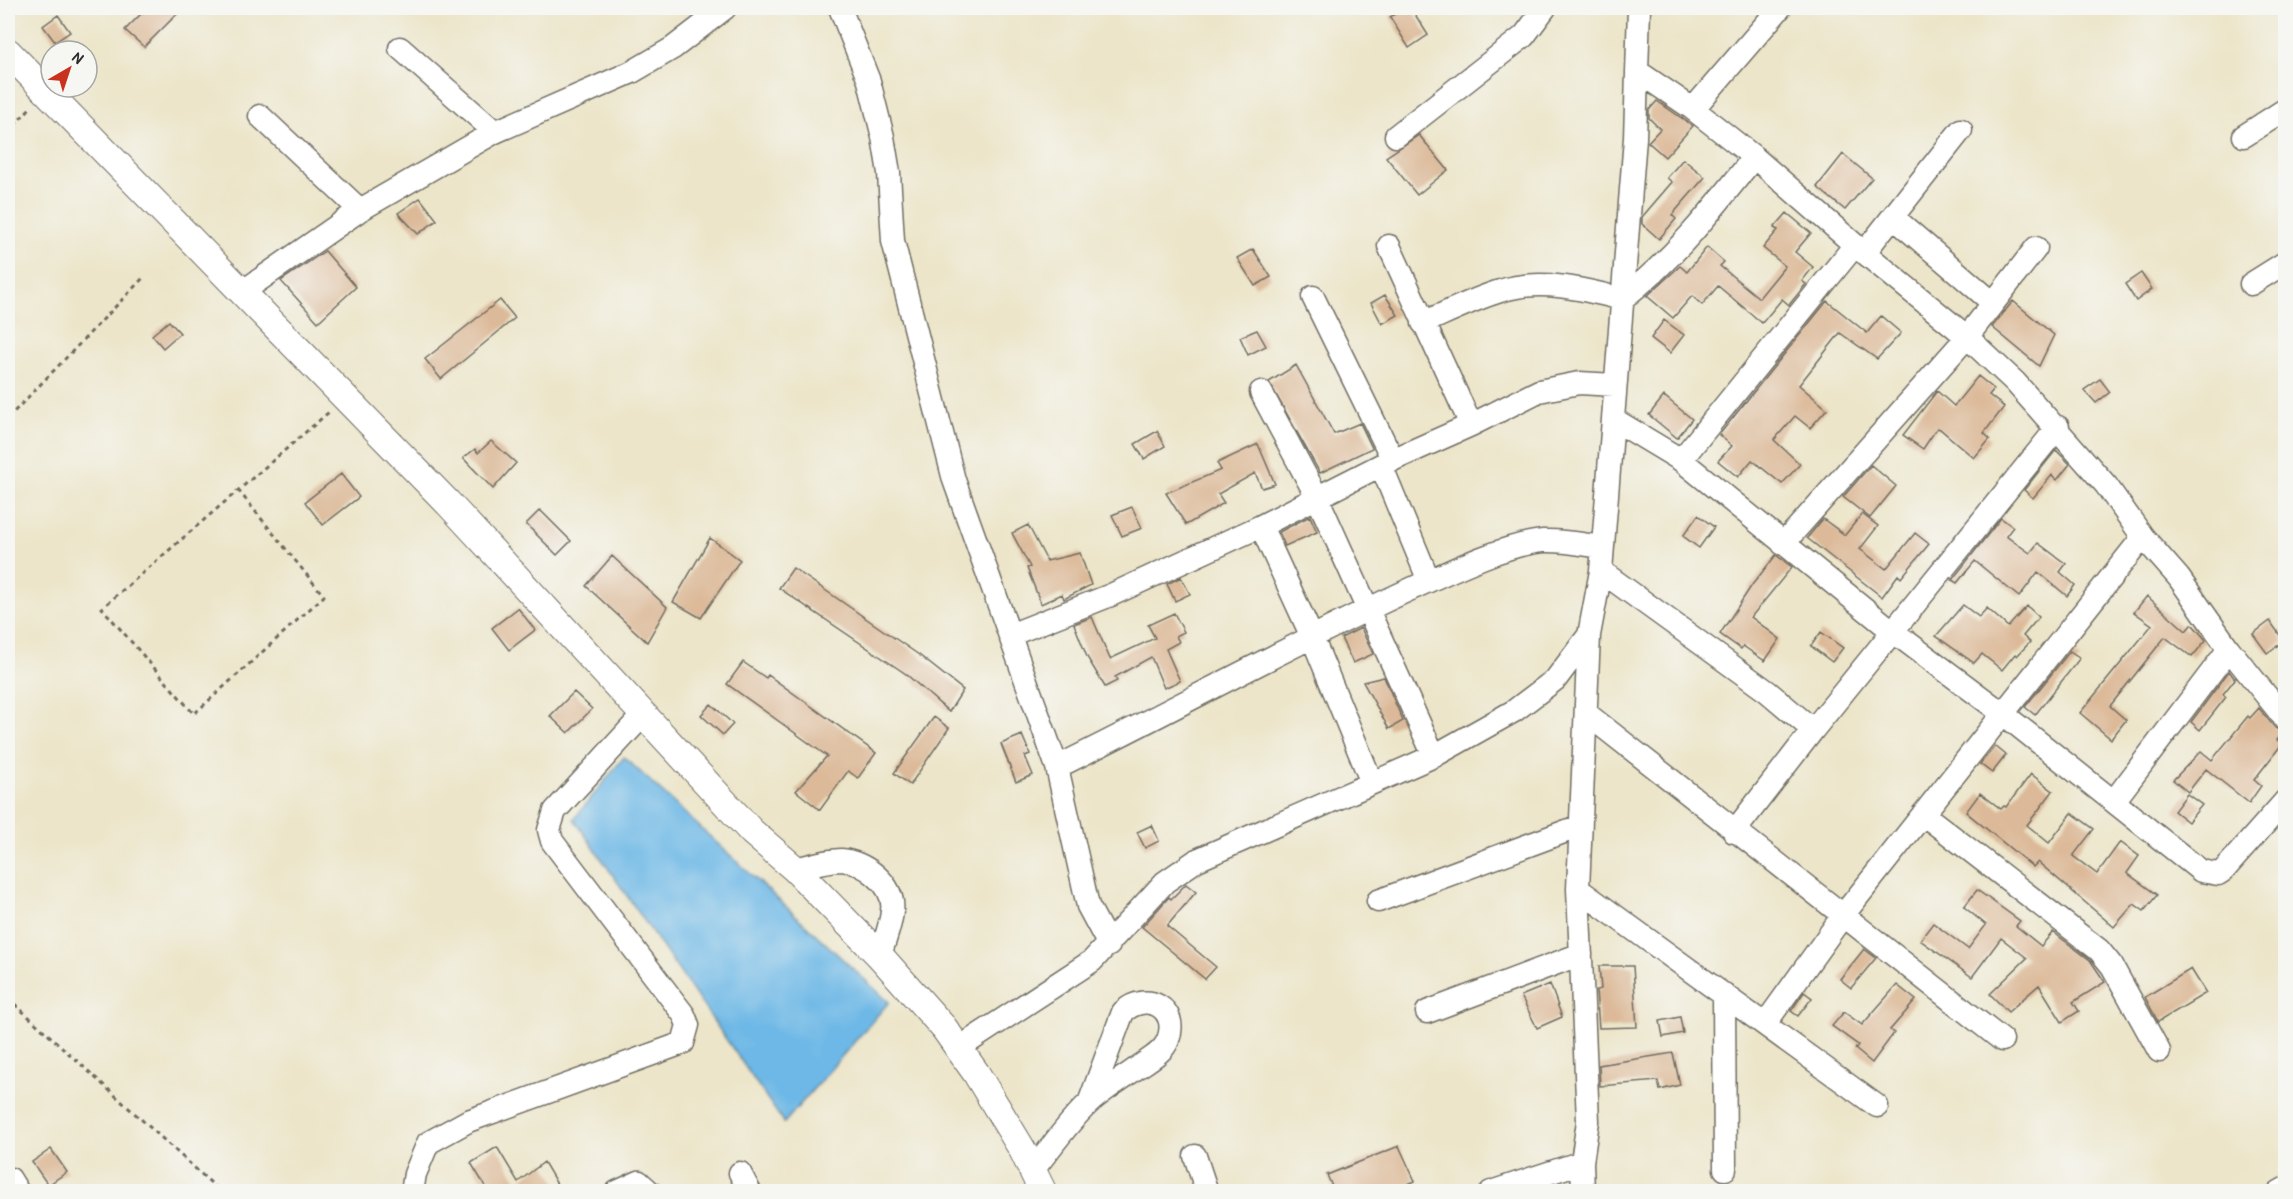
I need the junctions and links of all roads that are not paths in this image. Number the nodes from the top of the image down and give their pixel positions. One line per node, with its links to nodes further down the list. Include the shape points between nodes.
1 (725, 8): 13 (street, via 674,48 632,72)
2 (840, 8): 46 (street, via 869,81 883,137 893,241 954,480)
3 (1545, 8): 14 (street, via 1524,36)
4 (1640, 8): 8 (street)
5 (1780, 8): 10 (street)
6 (400, 48): 13 (street)
7 (8, 52): 24 (main road)
8 (1636, 71): 10 (street); 26 (street, via 1635,138)
9 (2286, 109): 15 (street)
10 (1694, 110): 16 (street)
11 (260, 116): 17 (street)
12 (1961, 130): 18 (street)
13 (495, 132): 17 (street)
14 (1396, 136)
15 (2244, 136)
16 (1754, 157): 21 (street); 26 (street, via 1660,267)
17 (360, 210): 24 (street)
18 (1893, 217): 21 (street); 27 (street)
19 (1389, 246): 28 (street)
20 (2036, 248): 27 (street)
21 (1860, 249): 29 (street); 35 (street)
22 (2286, 262): 23 (street)
23 (2251, 284)
24 (242, 292): 52 (main road, via 448,502)
25 (1313, 297): 36 (street)
26 (1622, 299): 28 (street, via 1579,288 1539,285 1502,290); 30 (street)
27 (1993, 303): 29 (street)
28 (1423, 322): 33 (street)
29 (1967, 337): 34 (street); 40 (street)
30 (1616, 385): 32 (street); 33 (street, via 1579,383 1539,391)
31 (1261, 392): 37 (street)
32 (1613, 419): 35 (street); 41 (street)
33 (1471, 425): 36 (street)
34 (2058, 428): 39 (street); 45 (street)
35 (1681, 460): 40 (street)
36 (1387, 463): 37 (street); 43 (street)
37 (1317, 497): 38 (street); 44 (street)
38 (1261, 526): 46 (street, via 1111,595); 48 (street)
39 (2143, 537): 49 (street, via 2180,578); 50 (street)
40 (1783, 544): 45 (street)
41 (1602, 547): 42 (street); 43 (street, via 1542,541 1510,549)
42 (1601, 571): 47 (street); 54 (street, via 1768,692)
43 (1429, 581): 44 (street)
44 (1369, 608): 48 (street); 55 (street)
45 (1891, 630): 50 (street); 54 (street)
46 (1010, 635): 56 (street)
47 (1589, 635): 51 (street); 55 (street, via 1556,679 1538,695)
48 (1312, 637): 56 (street); 57 (street)
49 (2229, 649): 53 (street); 59 (street)
50 (2002, 713): 59 (street); 60 (street)
51 (1587, 714): 61 (street); 62 (street)
52 (643, 715): 63 (main road, via 752,832); 83 (street, via 555,811 549,830 552,841 684,1016 688,1025 683,1043 468,1121 428,1143)
53 (2286, 720)
54 (1813, 730): 62 (street)
55 (1434, 756): 57 (street)
56 (1057, 767): 67 (street, via 1082,886)
57 (1372, 783): 67 (street, via 1197,860 1165,882)
58 (2286, 800): 59 (street, via 2218,874 2201,871)
59 (2114, 801)
60 (1923, 814): 66 (street); 75 (street, via 2099,950 2112,966)
61 (1580, 826): 64 (street); 65 (street)
62 (1734, 832): 66 (street)
63 (795, 869): 69 (main road); 69 (street, via 840,860 853,862 885,885 892,898 892,911)
64 (1578, 889): 68 (street); 70 (street)
65 (1378, 901)
66 (1844, 914): 72 (street); 73 (street)
67 (1109, 945): 74 (street, via 1068,978)
68 (1581, 954): 71 (street); 79 (street, via 1588,1121)
69 (880, 956): 74 (main road)
70 (1724, 994): 72 (street); 80 (street)
71 (1427, 1012)
72 (1765, 1024): 77 (street)
73 (2002, 1040)
74 (959, 1048): 81 (main road)
75 (2159, 1051)
76 (1089, 1103): 81 (street)
77 (1877, 1106)
78 (1195, 1156): 86 (street)
79 (1582, 1162): 87 (street); 88 (street)
80 (1725, 1169)
81 (1038, 1181)
82 (2286, 1188): 89 (street)
83 (412, 1191)
84 (616, 1191): 85 (street, via 639,1182)
85 (650, 1191)
86 (1207, 1191)
87 (1491, 1191)
88 (1583, 1191)
89 (2279, 1191)

